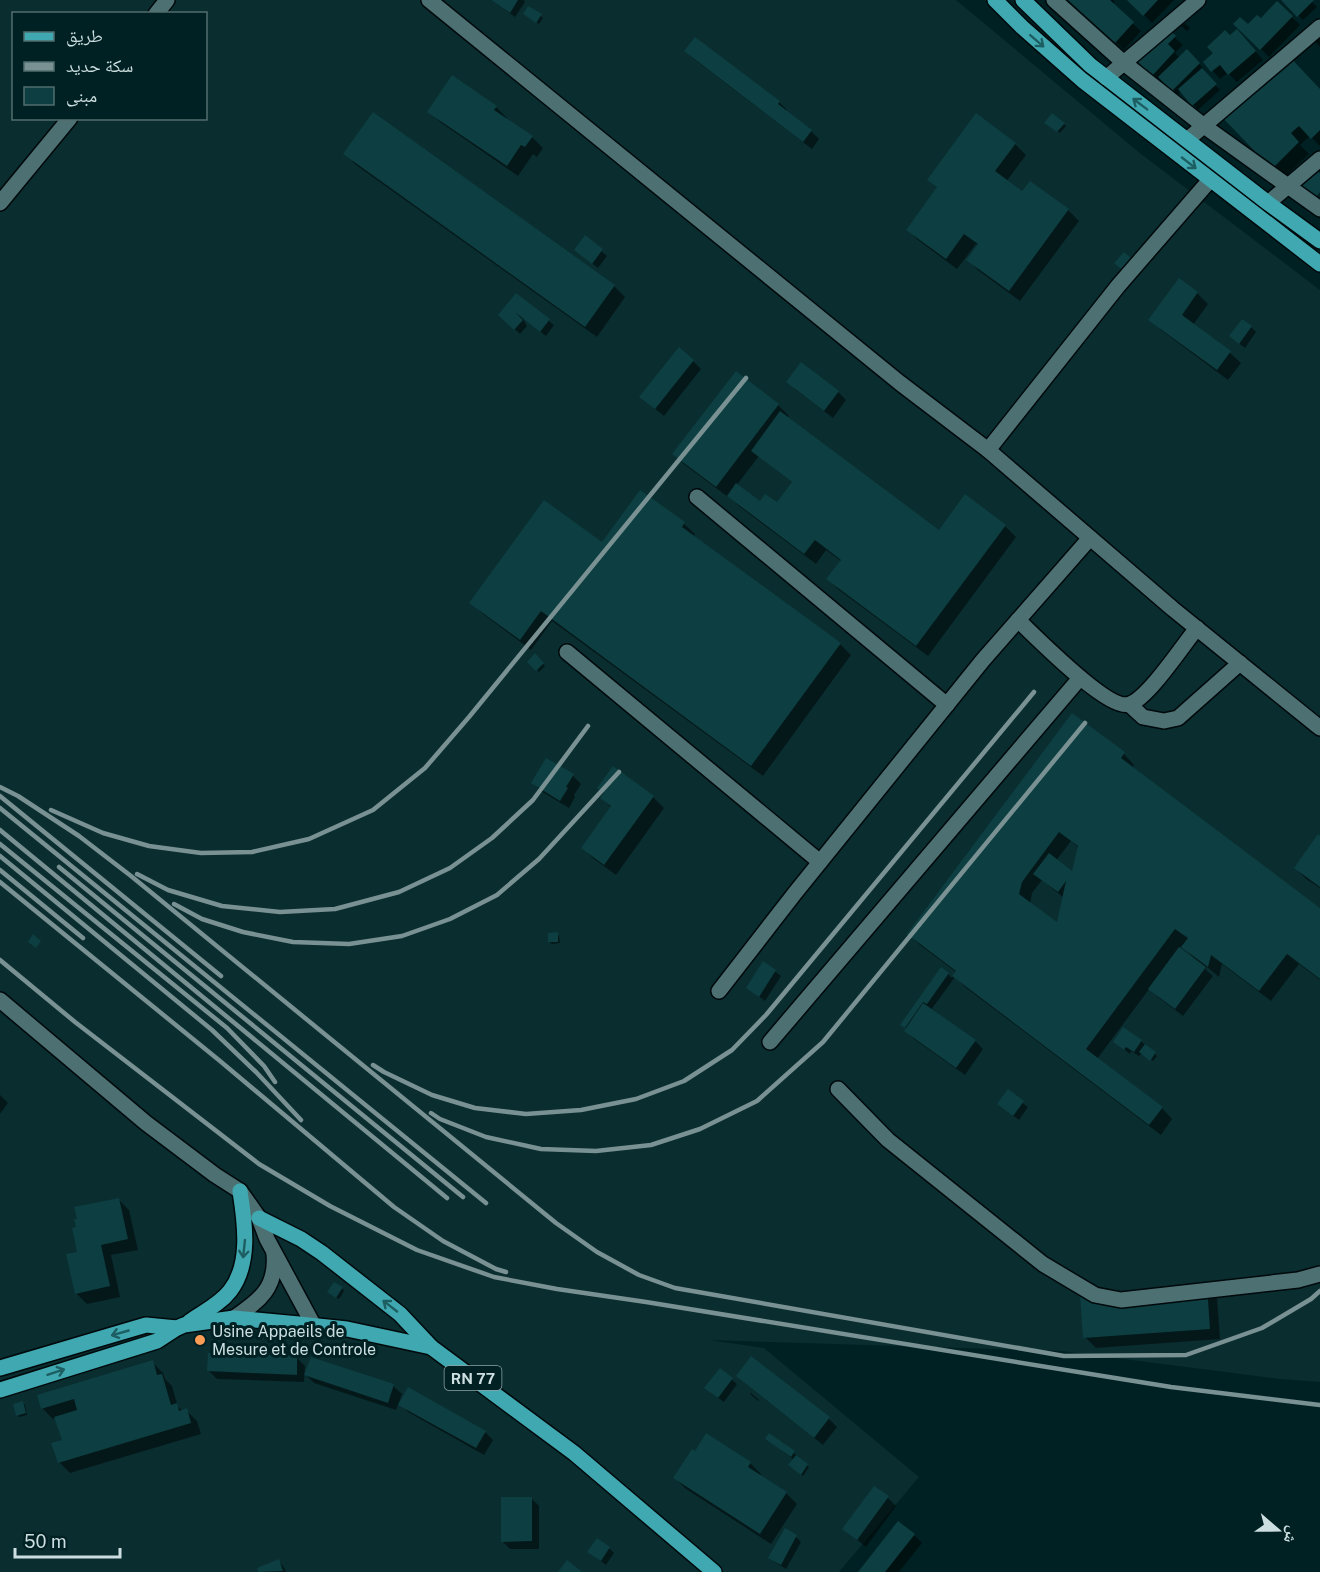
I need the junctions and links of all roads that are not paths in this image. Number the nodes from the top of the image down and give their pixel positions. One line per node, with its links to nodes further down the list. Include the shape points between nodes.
1 (167, 0): 7 (street)
2 (429, 0): 22 (street, via 855,347)
3 (995, 0): 15 (main road, one-way to 15, via 1082,80)
4 (1023, 0): 10 (main road)
5 (1054, 0): 9 (street)
6 (1198, 0): 9 (street)
7 (158, 12)
8 (1320, 27): 12 (street)
9 (1124, 63): 10 (street); 12 (street)
10 (1106, 78): 13 (main road, one-way to 10)
11 (68, 120): 17 (street)
12 (1204, 126): 13 (street); 16 (street)
13 (1187, 140): 18 (main road)
14 (1320, 159): 16 (street)
15 (1210, 180): 21 (main road); 22 (street, via 1118,286)
16 (1287, 186): 18 (street); 19 (street)
17 (0, 203)
18 (1268, 203): 20 (main road)
19 (1320, 209)
20 (1320, 241)
21 (1320, 264)
22 (988, 450): 24 (street)
23 (697, 497): 30 (street)
24 (1090, 538): 25 (street); 26 (street)
25 (1018, 620): 29 (street); 30 (street)
26 (1197, 628): 28 (street); 31 (street, via 1146,694)
27 (567, 652): 33 (street)
28 (1240, 663): 31 (street, via 1178,718 1164,721 1143,717); 32 (street)
29 (1080, 678): 31 (street, via 1119,705); 36 (street)
30 (947, 705): 33 (street)
31 (1130, 705)
32 (1320, 728)
33 (820, 862): 34 (street)
34 (719, 991)
35 (0, 1000): 38 (street, via 146,1124)
36 (770, 1042)
37 (837, 1089): 41 (street, via 888,1140 999,1230 1043,1264 1095,1295 1121,1300 1298,1280)
38 (240, 1191): 39 (street); 43 (main road, one-way to 43, via 246,1230 241,1273 218,1303)
39 (259, 1218): 40 (street); 45 (main road, one-way to 39, via 400,1314 322,1253)
40 (274, 1252): 42 (street, via 275,1268 265,1293); 44 (street)
41 (1320, 1274)
42 (234, 1318): 43 (main road, RN 77); 44 (main road, RN 77)
43 (181, 1326): 46 (main road, RN 77, one-way to 46, via 146,1325); 47 (main road, RN 77, one-way to 43, via 157,1341)
44 (314, 1326): 45 (main road, RN 77)
45 (431, 1347): 48 (main road, RN 77, via 574,1453)
46 (0, 1368)
47 (0, 1390)
48 (714, 1572)

